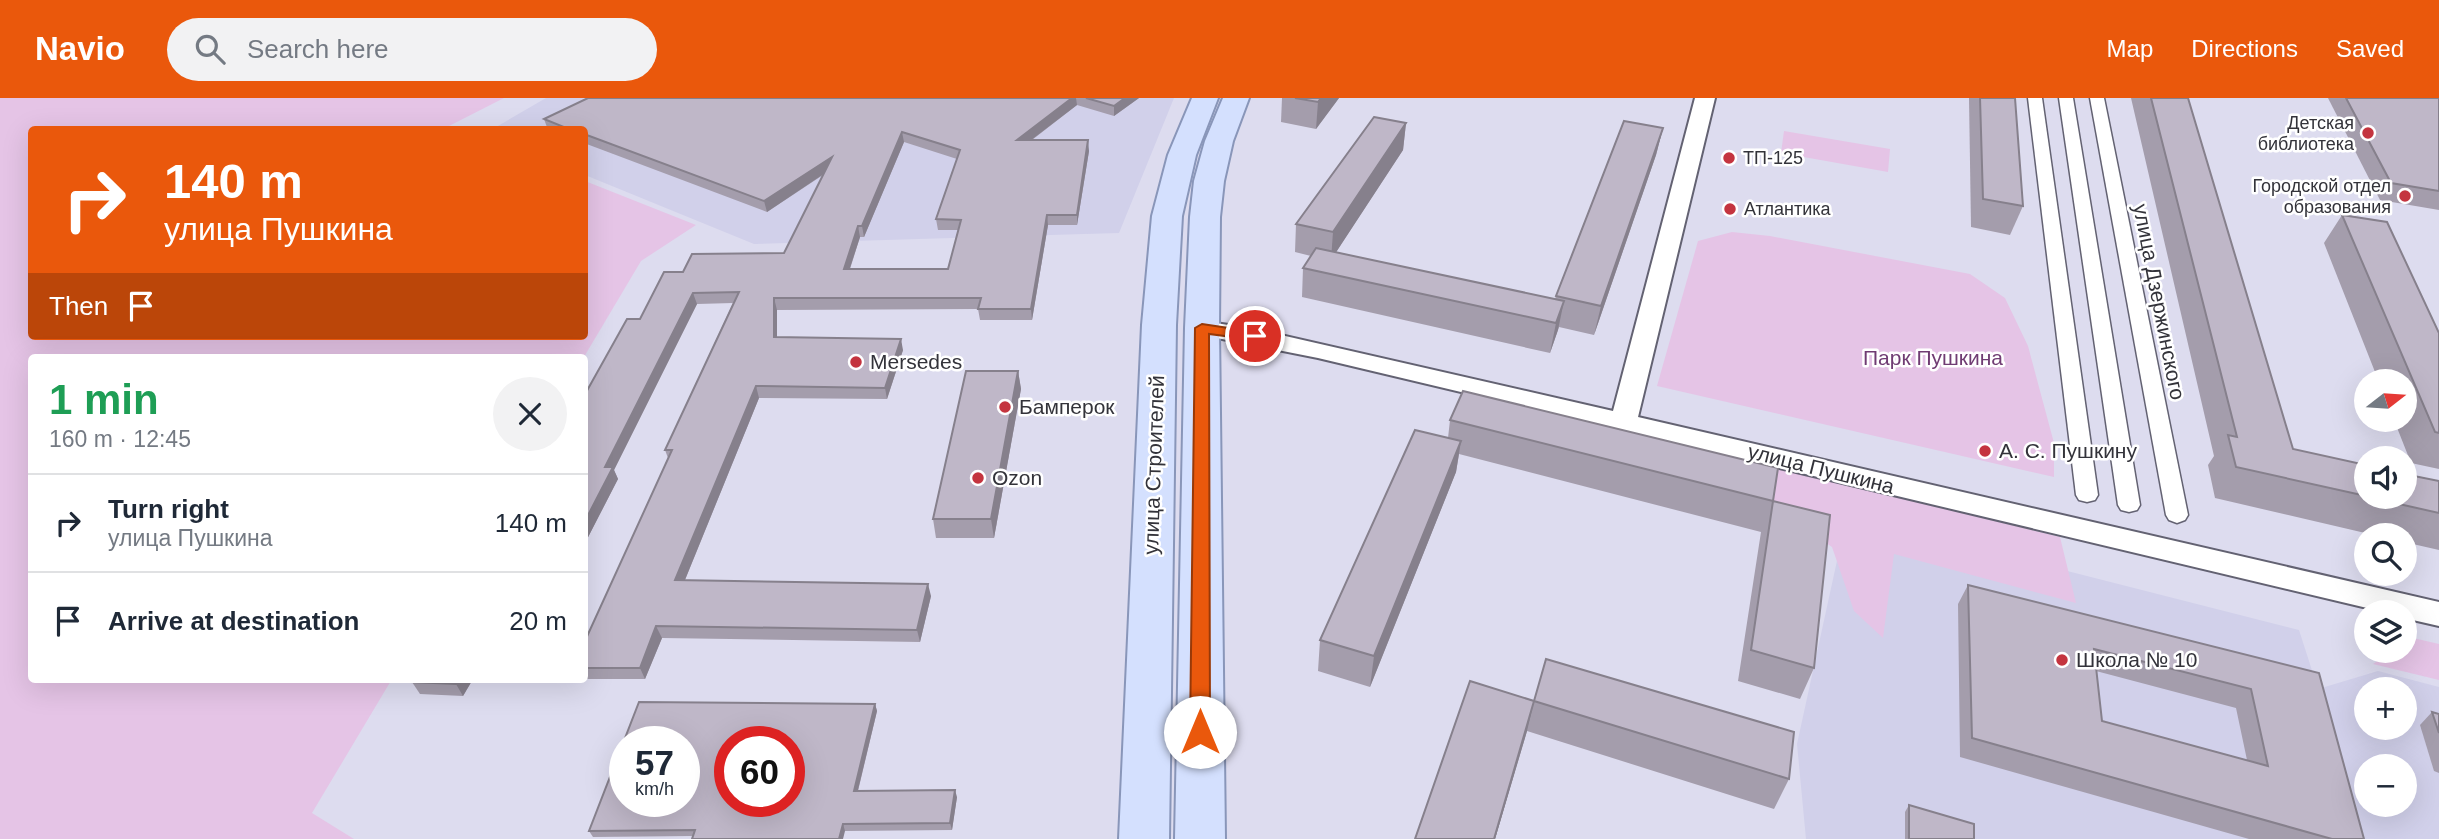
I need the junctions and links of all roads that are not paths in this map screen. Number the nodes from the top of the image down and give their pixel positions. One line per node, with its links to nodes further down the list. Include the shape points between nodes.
1 (1205, 98): 7 (main road, улица Строителей, via 1182,155 1167,216)
2 (1236, 98): 7 (main road, улица Строителей, via 1209,181)
3 (1705, 98): 8 (street)
4 (2035, 98): 9 (street)
5 (2066, 98): 10 (street)
6 (2097, 98): 11 (street, улица Дзержинского)
7 (1180, 327): 8 (street, улица Пушкина, via 1255,336); 13 (main road, улица Строителей); 14 (main road, улица Строителей)
8 (1624, 421): 12 (street, улица Пушкина)
9 (2087, 495)
10 (2129, 505)
11 (2177, 515)
12 (2439, 614)
13 (1144, 839)
14 (1200, 839)

